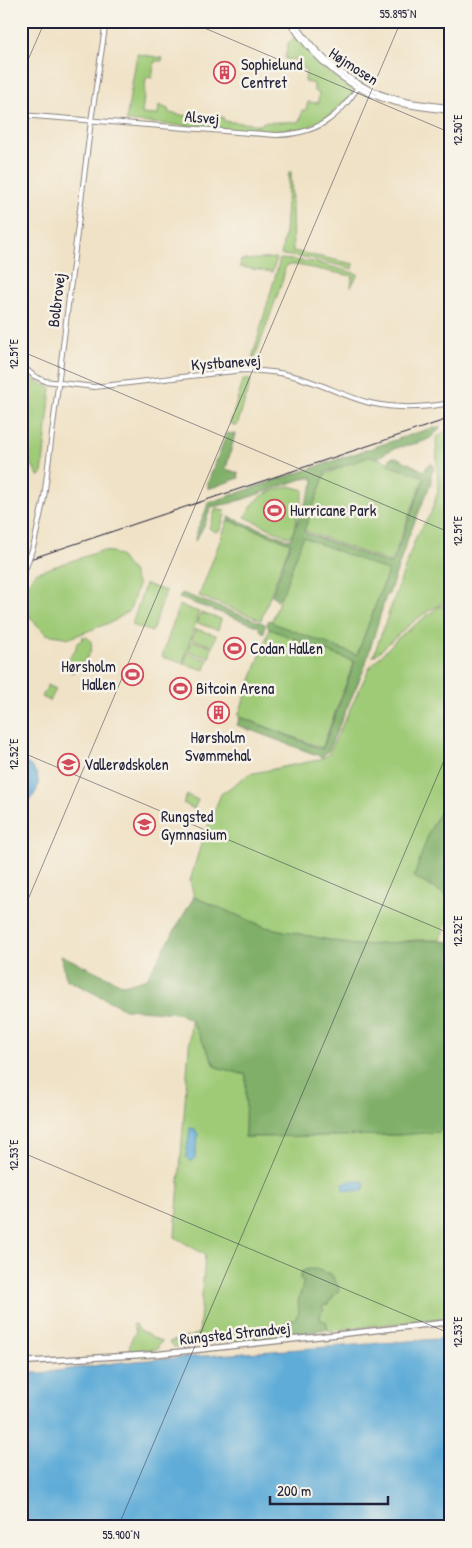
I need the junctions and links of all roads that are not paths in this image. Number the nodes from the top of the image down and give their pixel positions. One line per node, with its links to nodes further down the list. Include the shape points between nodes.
1 (106, 21): 8 (street, Bolbrovej)
2 (289, 21): 4 (street, Højmosen, via 319,59 341,77)
3 (294, 21): 4 (street, Højmosen, via 331,64)
4 (359, 86): 5 (street, Højmosen, via 397,99); 6 (street, Højmosen, via 396,103); 8 (street, Alsvej, via 331,119 311,130 289,135)
5 (451, 107)
6 (451, 111)
7 (21, 115): 8 (street, Alsvej)
8 (91, 121): 10 (street, Bolbrovej)
9 (21, 365): 10 (street, Kystbanevej, via 39,379)
10 (57, 383): 11 (street, Kystbanevej, via 101,387 259,371 289,375 386,406 421,407); 12 (street, Bolbrovej, bridge, via 44,498 34,544)
11 (451, 403)
12 (21, 580)
13 (451, 1322): 14 (main road, Rungsted Strandvej, via 166,1353)
14 (21, 1362)

